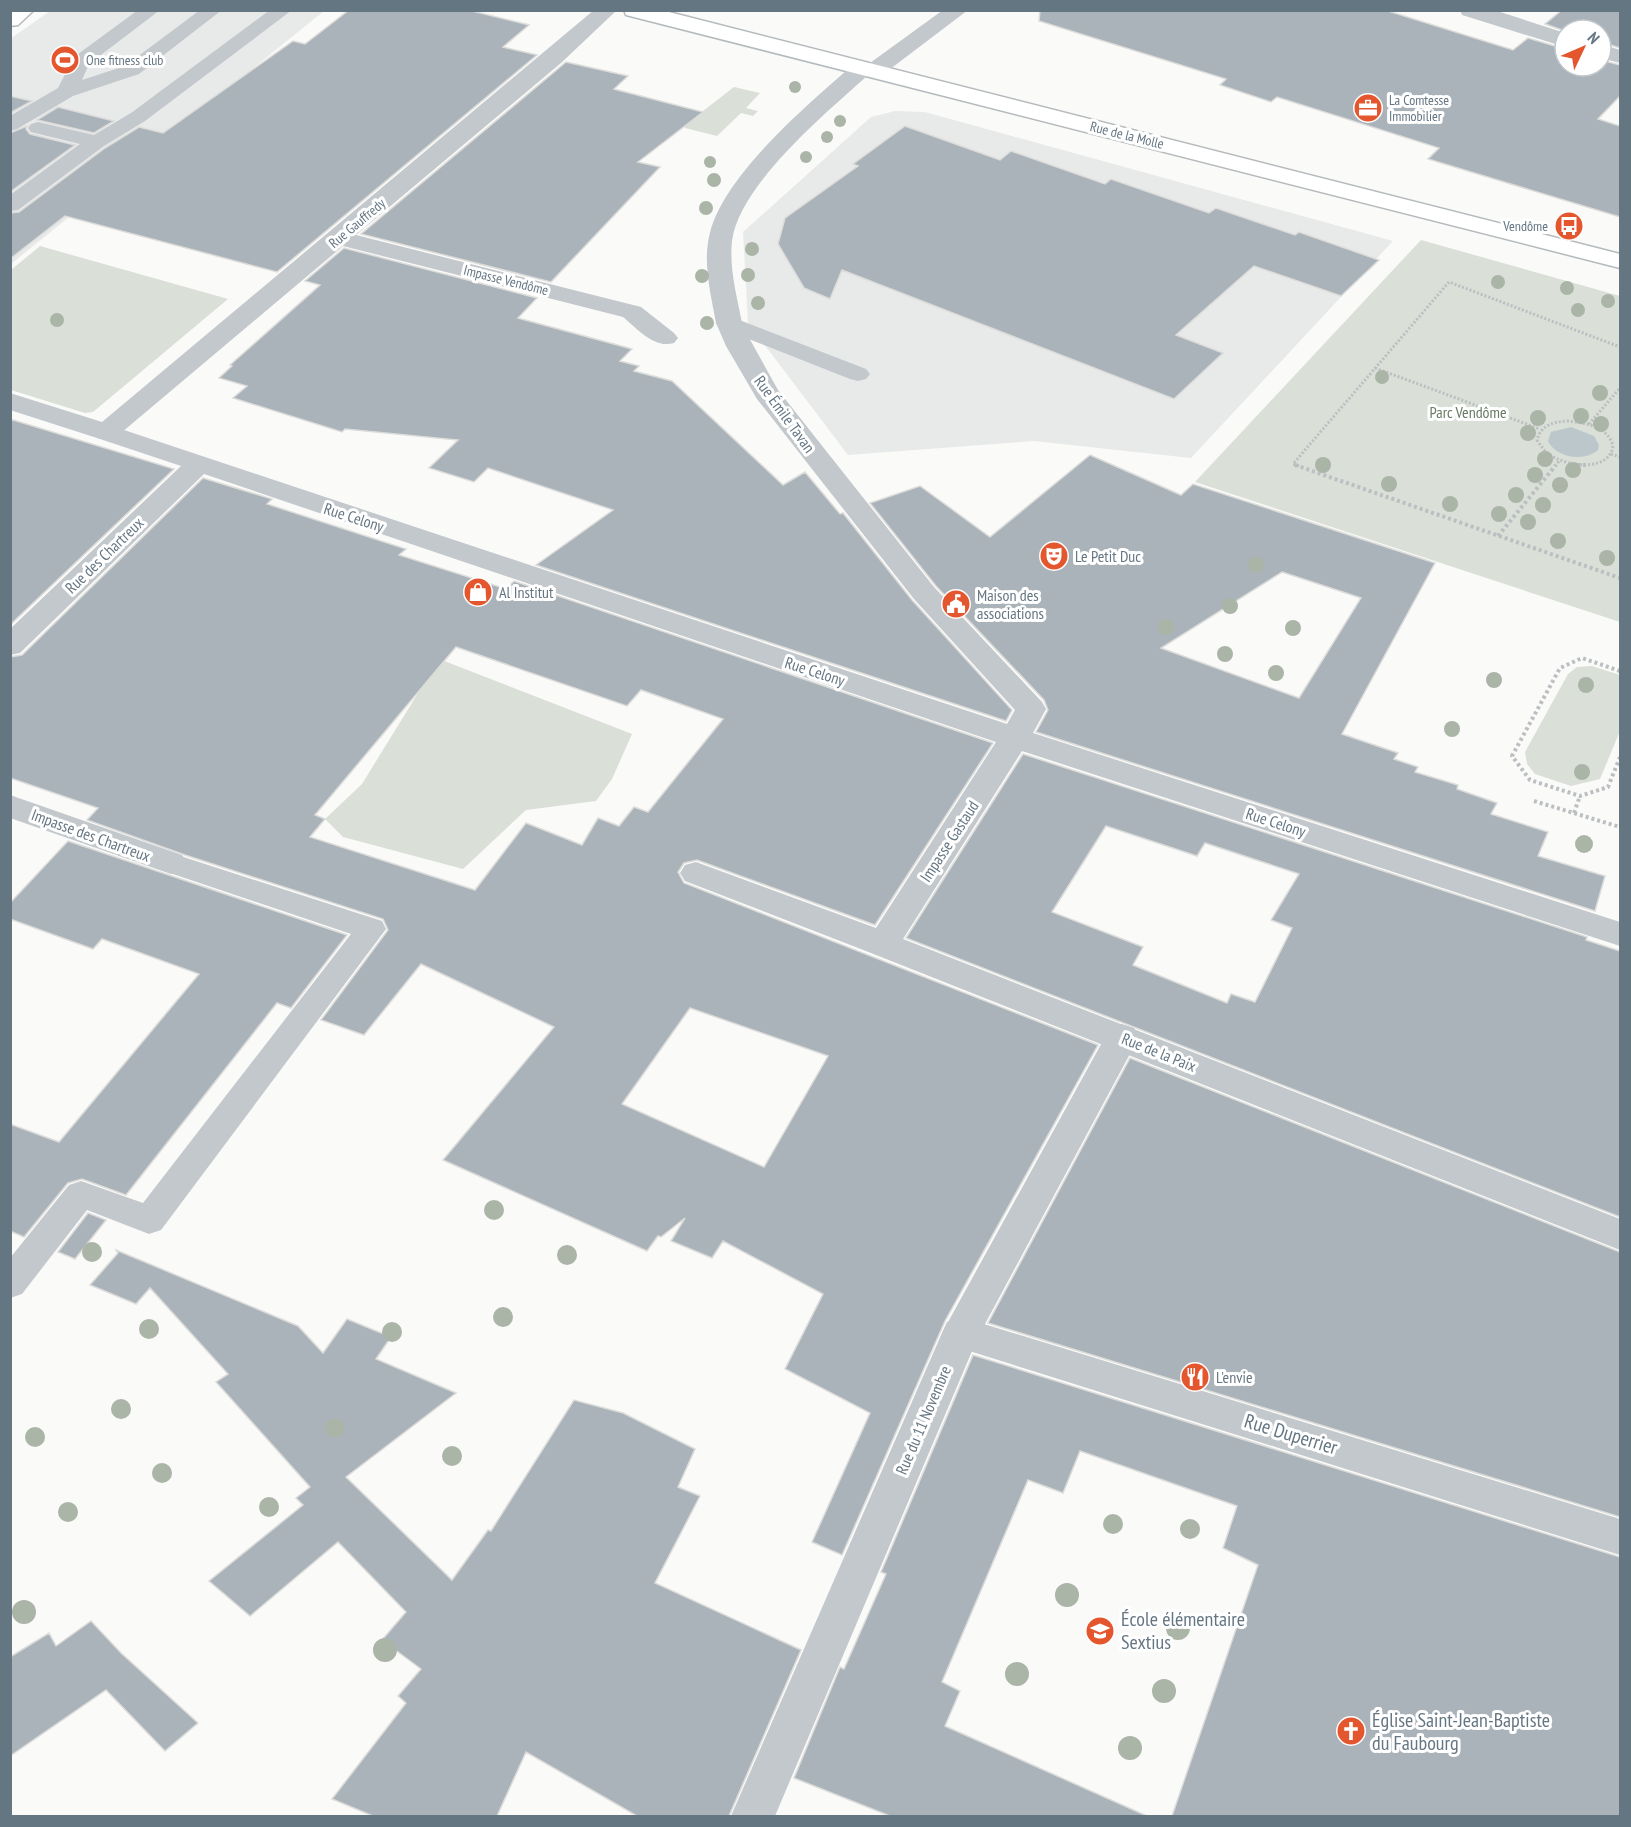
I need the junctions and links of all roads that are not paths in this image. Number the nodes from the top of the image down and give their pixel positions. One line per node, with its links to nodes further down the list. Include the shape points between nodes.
1 (24, 10): 9 (main road)
2 (151, 10): 12 (lane, via 81,61)
3 (213, 10): 12 (lane, via 132,70)
4 (283, 10): 15 (lane, via 138,117)
5 (607, 10): 17 (street, Rue Gauffredy)
6 (633, 10): 11 (main road, Rue de la Molle)
7 (958, 10): 11 (street, Rue Émile Tavan)
8 (1470, 10): 10 (street)
9 (10, 20)
10 (1553, 36)
11 (868, 69): 18 (main road, Rue de la Molle); 19 (street, Rue Émile Tavan, via 822,104 736,200 723,227 720,250)
12 (66, 92): 13 (lane)
13 (10, 125)
14 (38, 128): 15 (lane)
15 (97, 141): 16 (lane)
16 (10, 205)
17 (339, 238): 20 (street, Impasse Vendôme, via 632,312); 23 (street, Rue Gauffredy)
18 (1620, 261)
19 (729, 323): 21 (lane); 26 (street, Rue Émile Tavan, via 766,393 806,445 924,593 1031,709)
20 (664, 338)
21 (858, 374)
22 (10, 401): 23 (street, Rue Celony)
23 (106, 432): 24 (street, Rue Celony)
24 (198, 465): 25 (street, Rue des Chartreux); 26 (street, Rue Celony)
25 (10, 646)
26 (1015, 737): 30 (street, Rue Celony); 31 (street, Impasse Gastaud)
27 (10, 806): 28 (street, Impasse des Chartreux)
28 (171, 863): 34 (lane, via 371,929 149,1220 81,1194)
29 (696, 873): 31 (street, Rue de la Paix)
30 (1620, 934)
31 (883, 944): 32 (street, Rue de la Paix)
32 (1122, 1037): 33 (street, Rue de la Paix); 35 (street, Rue du 11 Novembre)
33 (1620, 1235)
34 (10, 1284)
35 (961, 1333): 36 (street, Rue Duperrier); 37 (street, Rue du 11 Novembre)
36 (1620, 1537)
37 (753, 1816)

